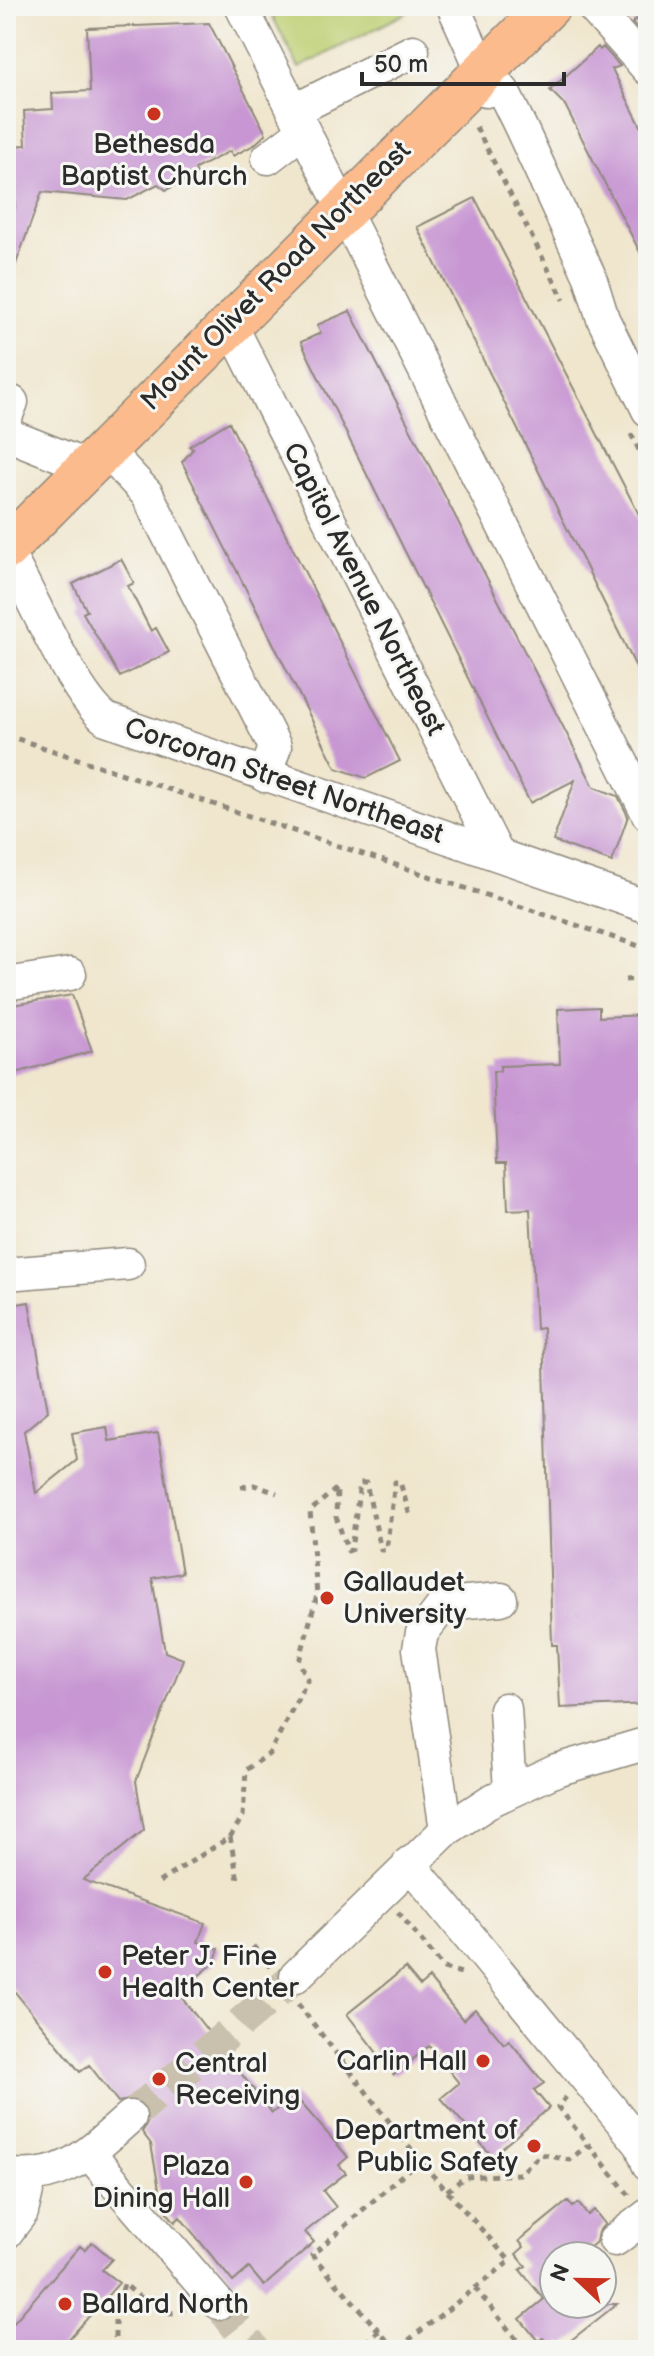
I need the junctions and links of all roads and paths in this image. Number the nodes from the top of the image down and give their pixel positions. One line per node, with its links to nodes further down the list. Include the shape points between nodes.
1 (241, 6): 10 (street)
2 (329, 6): 3 (path)
3 (357, 6)
4 (453, 6): 9 (street)
5 (549, 6): 9 (main road, Mount Olivet Road Northeast)
6 (592, 6): 8 (street)
7 (413, 51): 10 (street)
8 (648, 69)
9 (482, 70): 12 (main road, Mount Olivet Road Northeast); 14 (street, via 503,91)
10 (298, 121): 11 (street); 12 (street)
11 (268, 158)
12 (343, 209): 13 (main road, Mount Olivet Road Northeast); 20 (street)
13 (230, 323): 16 (main road, Mount Olivet Road Northeast); 21 (street, Capitol Avenue Northeast)
14 (648, 410)
15 (6, 434): 16 (street)
16 (95, 457): 17 (main road, Mount Olivet Road Northeast); 19 (street, via 147,494 275,747)
17 (6, 550): 19 (street, Corcoran Street Northeast, via 95,710 106,719)
18 (6, 735): 23 (path)
19 (265, 776): 21 (street, Corcoran Street Northeast)
20 (648, 814)
21 (498, 855): 22 (street, Corcoran Street Northeast)
22 (648, 907)
23 (648, 949)
24 (70, 974): 27 (street)
25 (648, 978): 26 (path)
26 (625, 980)
27 (6, 984)
28 (128, 1264): 29 (street)
29 (6, 1274)
30 (241, 1487): 31 (path, via 254,1485)
31 (277, 1493)
32 (410, 1516): 38 (path, via 400,1482 395,1482 386,1550 381,1550 366,1483 360,1483 348,1551 336,1517 337,1488 310,1511 317,1595 299,1662 308,1679 269,1754 246,1770 243,1816)
33 (501, 1599): 37 (street, via 444,1604 422,1633 419,1649)
34 (505, 1709): 36 (street)
35 (648, 1743): 36 (street, via 556,1770)
36 (510, 1791): 37 (street)
37 (446, 1830): 39 (street)
38 (230, 1837): 40 (path); 41 (path)
39 (409, 1863): 43 (street); 48 (street, via 641,2145)
40 (238, 1880)
41 (159, 1882)
42 (253, 1946): 43 (path)
43 (287, 1981): 47 (path)
44 (130, 2117): 46 (street)
45 (588, 2145): 50 (path, via 569,2160 541,2154 520,2174 465,2177)
46 (89, 2153): 49 (street, via 62,2170); 55 (street)
47 (419, 2160): 50 (path); 56 (path, via 312,2255)
48 (648, 2164)
49 (18, 2176): 52 (street, via 22,2212)
50 (447, 2191): 54 (path, via 510,2261)
51 (648, 2215): 53 (street)
52 (6, 2233)
53 (615, 2240)
54 (475, 2288): 59 (path); 60 (path)
55 (213, 2297): 57 (path, via 175,2315 162,2314 124,2284 115,2319)
56 (379, 2331): 58 (path); 59 (path)
57 (115, 2350)
58 (356, 2350)
59 (396, 2350)
60 (525, 2350)

